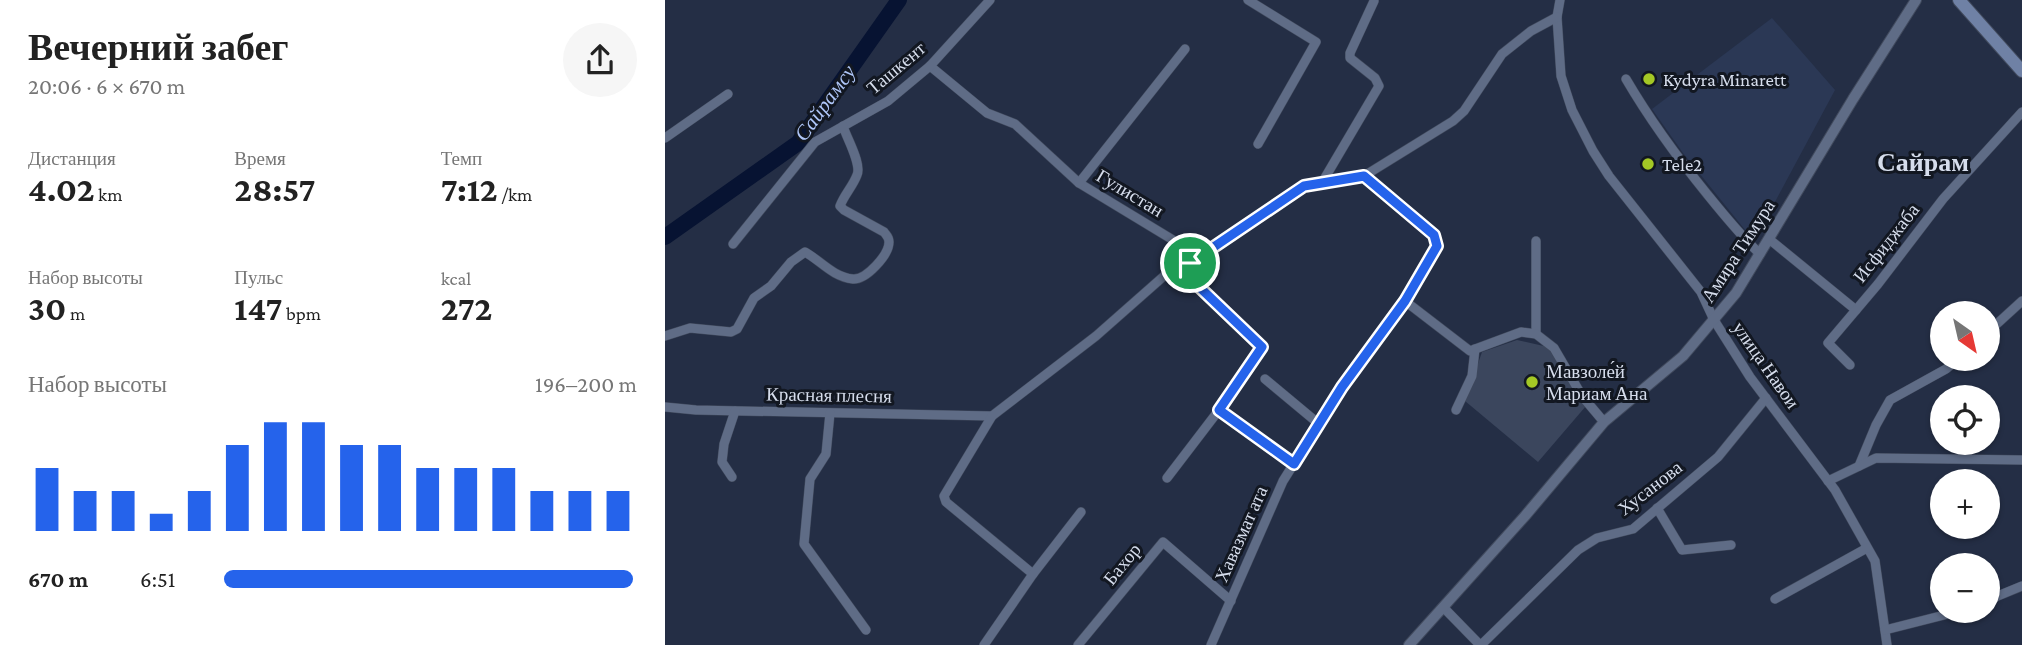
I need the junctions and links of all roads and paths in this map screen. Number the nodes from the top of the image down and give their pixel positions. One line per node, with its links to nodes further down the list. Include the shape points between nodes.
1 (990, 0): 11 (street, Ташкент)
2 (1248, 0): 18 (street, via 1315,42)
3 (1560, 0): 8 (street, улица Навои)
4 (1916, 0): 22 (street, Амира Тимура)
5 (1959, 0): 12 (main road)
6 (1970, 0): 10 (main road)
7 (1374, 1): 20 (street, via 1350,58 1379,86)
8 (1557, 17): 19 (street, via 1502,54 1459,116); 30 (street, улица Навои, via 1561,76 1593,151 1701,292)
9 (1185, 49): 21 (street)
10 (2022, 61)
11 (930, 66): 16 (street, Ташкент, via 888,101); 21 (street, Гулистан, via 987,113 1015,124)
12 (2022, 71)
13 (1626, 79): 25 (street, via 1695,180)
14 (728, 94): 17 (street)
15 (2022, 112): 29 (street, Исфиджаба, via 1943,199)
16 (843, 126): 24 (street, Ташкент, via 815,142); 33 (street, via 859,173 840,206 889,238 880,260 868,274 855,279 839,276 805,252 754,298 737,329 690,328)
17 (665, 138)
18 (1258, 144)
19 (1364, 176): 20 (street); 27 (street, Хавазмат ата, via 1434,235 1437,246)
20 (1323, 181): 26 (street, via 1304,186)
21 (1079, 183): 26 (street, Гулистан, via 1178,243)
22 (1769, 239): 25 (street, Амира Тимура); 29 (street)
23 (1536, 241): 32 (street)
24 (733, 244)
25 (1760, 254): 30 (street, Амира Тимура)
26 (1190, 263): 40 (street, Гулистан, via 1192,280 1262,347); 44 (street, via 1164,276 1096,336)
27 (1405, 301): 34 (street, via 1470,351); 46 (street, Хавазмат ата)
28 (2022, 301): 31 (street)
29 (1856, 310): 35 (street, Исфиджаба, via 1828,342)
30 (1714, 320): 38 (street, улица Навои); 45 (street, Амира Тимура, via 1683,356)
31 (2000, 321)
32 (1536, 334): 34 (street, via 1521,332); 45 (street, via 1554,348 1582,396)
33 (665, 335)
34 (1475, 349): 41 (street, via 1472,376)
35 (1850, 365)
36 (1942, 371): 49 (street, via 1890,400)
37 (1265, 379): 46 (street)
38 (1766, 398): 52 (street, улица Навои); 53 (street, Хусанова, via 1718,457)
39 (665, 407): 42 (street, Красная плесня)
40 (1219, 410): 48 (street); 51 (street, Гулистан)
41 (1456, 410)
42 (735, 411): 43 (street, Красная плесня); 50 (street, via 722,462)
43 (830, 413): 44 (street, Красная плесня); 64 (street, via 826,454 810,479 804,544)
44 (992, 416): 57 (street, via 944,496)
45 (1604, 422): 62 (street, Амира Тимура)
46 (1319, 424): 48 (street, Хавазмат ата)
47 (2022, 460): 49 (street, via 1876,458)
48 (1294, 464): 61 (street, Хавазмат ата)
49 (1859, 466): 52 (street)
50 (732, 477)
51 (1167, 478)
52 (1828, 481): 56 (street, улица Навои)
53 (1657, 508): 55 (street, via 1682,550); 70 (street, Хусанова, via 1633,529 1597,538 1578,550)
54 (1081, 512): 57 (street)
55 (1731, 545)
56 (1867, 548): 60 (street); 65 (street, улица Навои, via 1875,561)
57 (1033, 574): 66 (street)
58 (2022, 586): 59 (street)
59 (2000, 595)
60 (1775, 598)
61 (1231, 601): 67 (street, Бахор, via 1163,542); 68 (street, Хавазмат ата)
62 (1443, 607): 69 (street, Амира Тимура); 70 (street, Хусанова)
63 (1930, 619): 65 (street)
64 (866, 630)
65 (1885, 630): 71 (street, улица Навои)
66 (984, 645)
67 (1078, 645)
68 (1211, 645)
69 (1409, 645)
70 (1480, 645)
71 (1887, 645)

